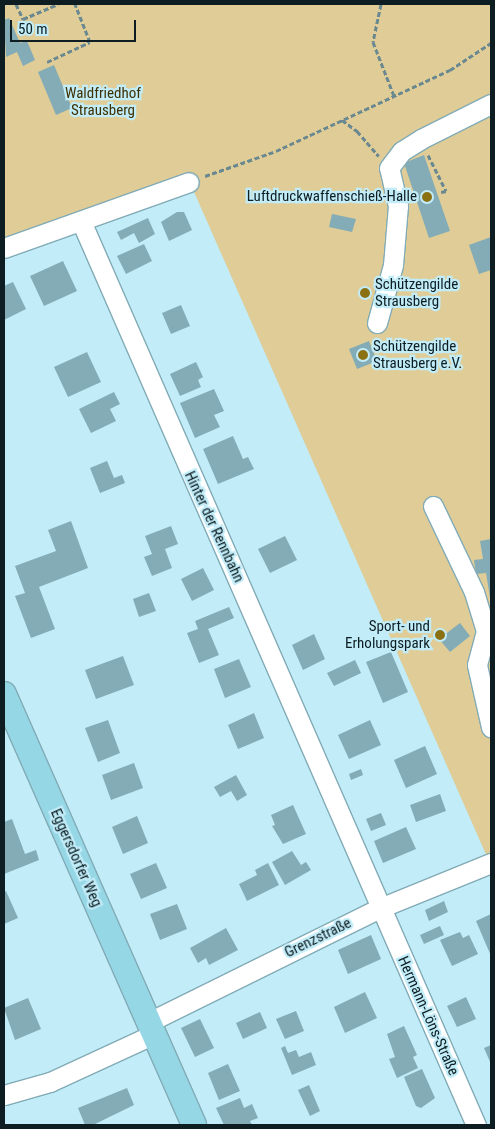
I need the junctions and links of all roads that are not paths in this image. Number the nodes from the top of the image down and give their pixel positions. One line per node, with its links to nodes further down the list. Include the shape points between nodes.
1 (491, 104): 5 (street, via 418,140 402,151 389,168 398,206 393,265)
2 (189, 182): 3 (street)
3 (81, 221): 4 (street); 10 (street, Hinter der Rennbahn)
4 (4, 248)
5 (377, 323)
6 (433, 506): 8 (street, via 474,592 486,630 477,665)
7 (5, 699): 11 (main road, Eggersdorfer Weg)
8 (491, 727)
9 (491, 863): 10 (street, Grenzstraße)
10 (380, 908): 11 (street, Grenzstraße); 14 (street, Hermann-Löns-Straße)
11 (151, 1028): 12 (street, Grenzstraße, via 50,1082); 13 (main road, Eggersdorfer Weg)
12 (4, 1094)
13 (194, 1125)
14 (476, 1125)

